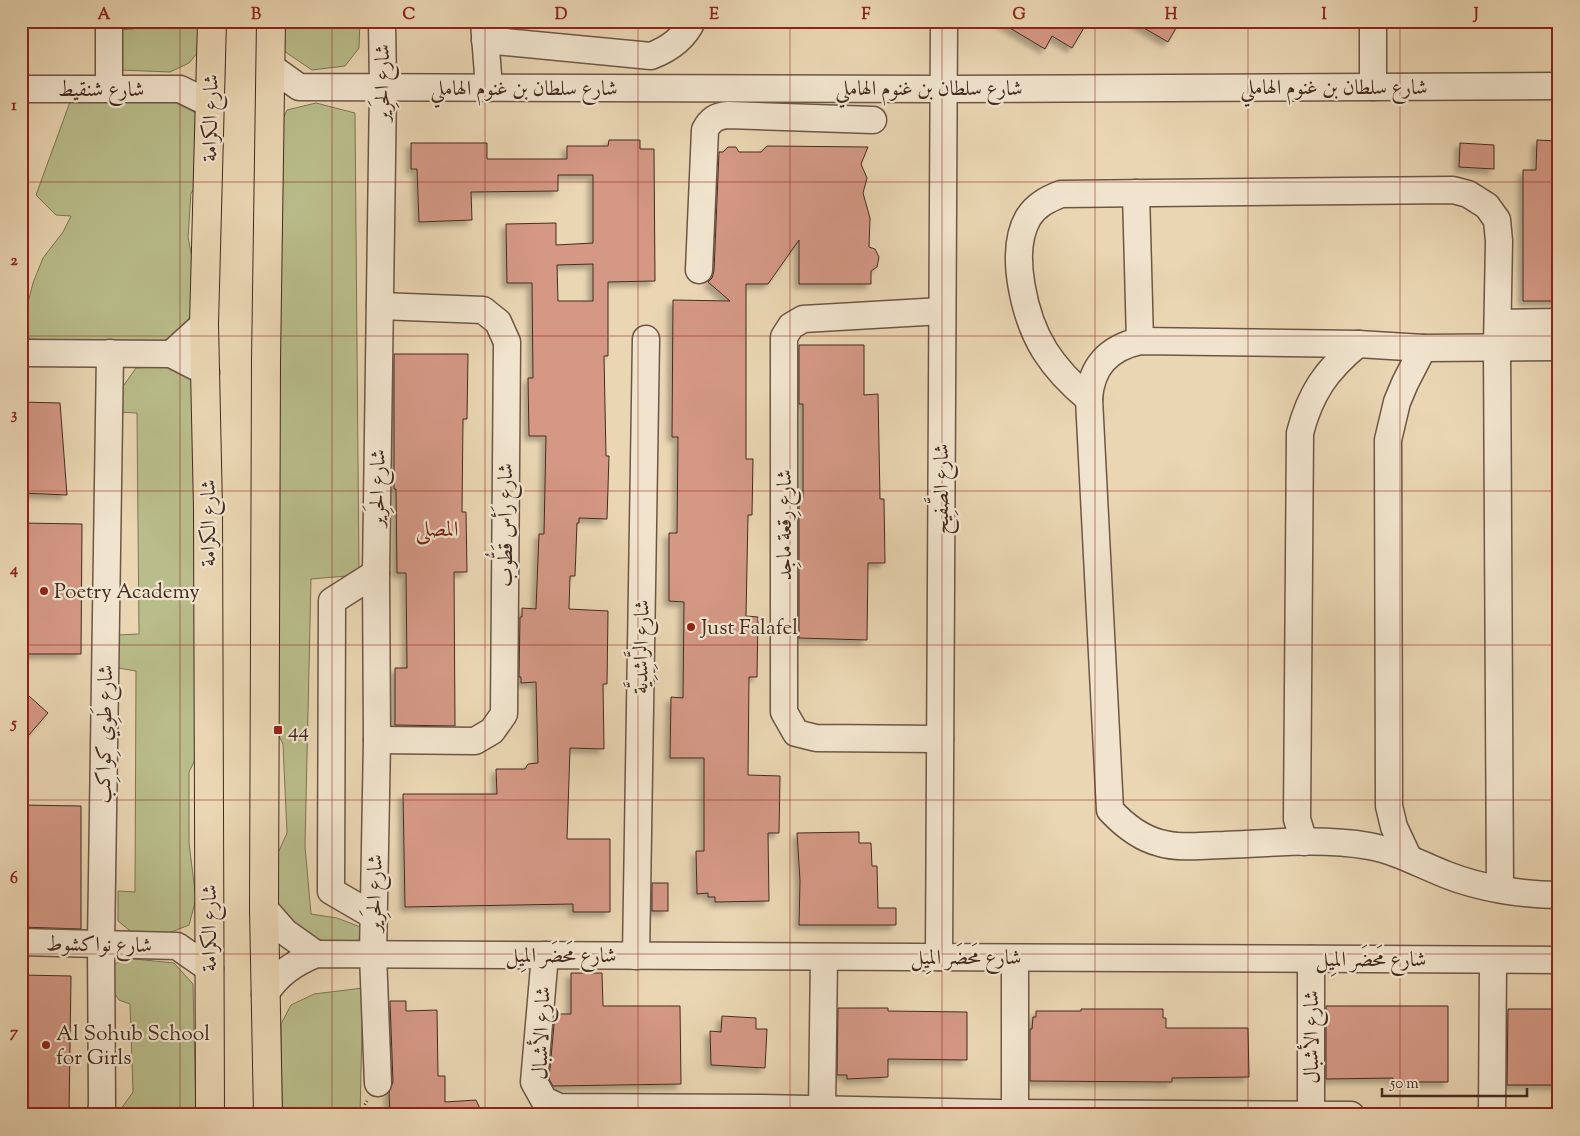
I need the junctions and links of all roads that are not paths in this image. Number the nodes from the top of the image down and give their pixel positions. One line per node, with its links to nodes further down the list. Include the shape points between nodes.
1 (109, 21): 15 (street)
2 (212, 21): 10 (main road, شارع الكرامة)
3 (271, 21): 11 (main road)
4 (382, 21): 16 (street, شارع الحَرِير)
5 (692, 21): 9 (street, via 678,41)
6 (944, 21): 20 (street, شارع الصَّفِيح)
7 (1373, 21): 14 (street)
8 (485, 31): 9 (street); 17 (street)
9 (651, 56): 18 (street)
10 (211, 66): 22 (street); 23 (main road, شارع الكرامة)
11 (271, 67): 13 (street); 24 (main road)
12 (1559, 86): 14 (street, شارع سلطان بن غنوم الهاملي)
13 (299, 87): 16 (street, شارع سلطان بن غنوم الهاملي); 24 (street)
14 (1373, 87): 20 (street, شارع سلطان بن غنوم الهاملي)
15 (109, 88): 21 (street, شارع شنقيط); 22 (street, شارع شنقيط)
16 (383, 88): 17 (street, شارع سلطان بن غنوم الهاملي); 29 (street, شارع الحَرِير)
17 (489, 88): 18 (street, شارع سلطان بن غنوم الهاملي)
18 (654, 88): 19 (street, شارع سلطان بن غنوم الهاملي)
19 (728, 88): 20 (street, شارع سلطان بن غنوم الهاملي); 25 (street)
20 (944, 88): 30 (street, شارع الصَّفِيح)
21 (21, 89)
22 (180, 89): 23 (street, شارع شنقيط)
23 (210, 104): 32 (main road, شارع الكرامة)
24 (270, 111): 51 (main road)
25 (728, 115): 26 (street); 28 (street, via 714,119 705,130)
26 (873, 120)
27 (1136, 193): 33 (street, via 1453,190 1468,194 1487,206 1497,220); 35 (street); 43 (street, via 1061,194 1052,197 1029,217 1021,237 1022,290 1034,331 1057,369)
28 (699, 270)
29 (380, 306): 44 (street, شارع الحَرِير); 46 (street, شارع رَأس قَطُّوب, via 482,310 498,322 506,342 504,714 492,731 475,741)
30 (942, 312): 45 (street, شارع الصَّفِيح); 45 (street, شارع رِقعة ماجِد, via 803,319 791,326 784,337 784,712 796,733 816,738)
31 (1559, 322): 33 (street)
32 (204, 324): 41 (street); 42 (main road, شارع الكرامة)
33 (1497, 335): 37 (street); 38 (street); 49 (street)
34 (646, 339): 60 (street, شارع الرَّاشِدِيَّة)
35 (1140, 341): 36 (street); 43 (street, via 1118,348 1100,364 1093,375)
36 (1358, 344): 38 (street); 47 (street, via 1332,367 1321,382 1300,433 1297,819)
37 (1559, 347)
38 (1423, 348): 48 (street, via 1404,383 1388,440 1389,806 1394,827)
39 (21, 352): 40 (street)
40 (110, 353): 41 (street); 55 (street, شارع طَوِي كِواكِب)
41 (171, 354): 42 (street)
42 (206, 372): 53 (main road, شارع الكرامة)
43 (1089, 399): 47 (street, via 1110,810 1146,838 1173,846)
44 (376, 573): 46 (street, شارع الحَرِير); 52 (street, via 332,601 331,891)
45 (940, 739): 62 (street, شارع الصَّفِيح)
46 (377, 740): 52 (street, شارع الحَرِير)
47 (1304, 842): 48 (street, via 1370,846)
48 (1408, 857): 49 (street, via 1453,877)
49 (1500, 889): 50 (street)
50 (1559, 895)
51 (264, 908): 57 (street, via 285,932); 68 (main road)
52 (374, 916): 58 (street, شارع الحَرِير)
53 (209, 919): 56 (street, شارع نواكشوط); 67 (main road, شارع الكرامة)
54 (21, 942): 55 (street, شارع نواكشوط)
55 (101, 944): 56 (street, شارع نواكشوط); 74 (street, شارع طَوِي كِواكِب)
56 (177, 946): 67 (street, شارع نواكشوط)
57 (316, 954): 58 (street, شارع مَحضَر المِيل); 68 (street, شارع مَحضَر المِيل, via 288,968)
58 (373, 955): 59 (street, شارع مَحضَر المِيل); 69 (street)
59 (545, 955): 60 (street, شارع مَحضَر المِيل); 71 (street, شارع الأشبال, via 534,1082 544,1100 559,1107)
60 (636, 956): 61 (street, شارع مَحضَر المِيل)
61 (824, 957): 62 (street, شارع مَحضَر المِيل); 70 (street)
62 (938, 957): 63 (street, شارع مَحضَر المِيل)
63 (1015, 958): 64 (street, شارع مَحضَر المِيل); 72 (street)
64 (1311, 959): 65 (street, شارع مَحضَر المِيل); 73 (street, شارع الأشبال)
65 (1493, 960): 66 (street, شارع مَحضَر المِيل); 78 (street)
66 (1559, 960)
67 (210, 969): 75 (main road, شارع الكرامة)
68 (264, 994): 76 (main road)
69 (378, 1083)
70 (822, 1110): 71 (street, شارع الأشبال); 72 (street, شارع الأشبال)
71 (760, 1112)
72 (1015, 1113): 73 (street, شارع الأشبال)
73 (1311, 1114): 77 (street, شارع الأشبال)
74 (100, 1115)
75 (210, 1115)
76 (268, 1115)
77 (1351, 1115)
78 (1492, 1115)

